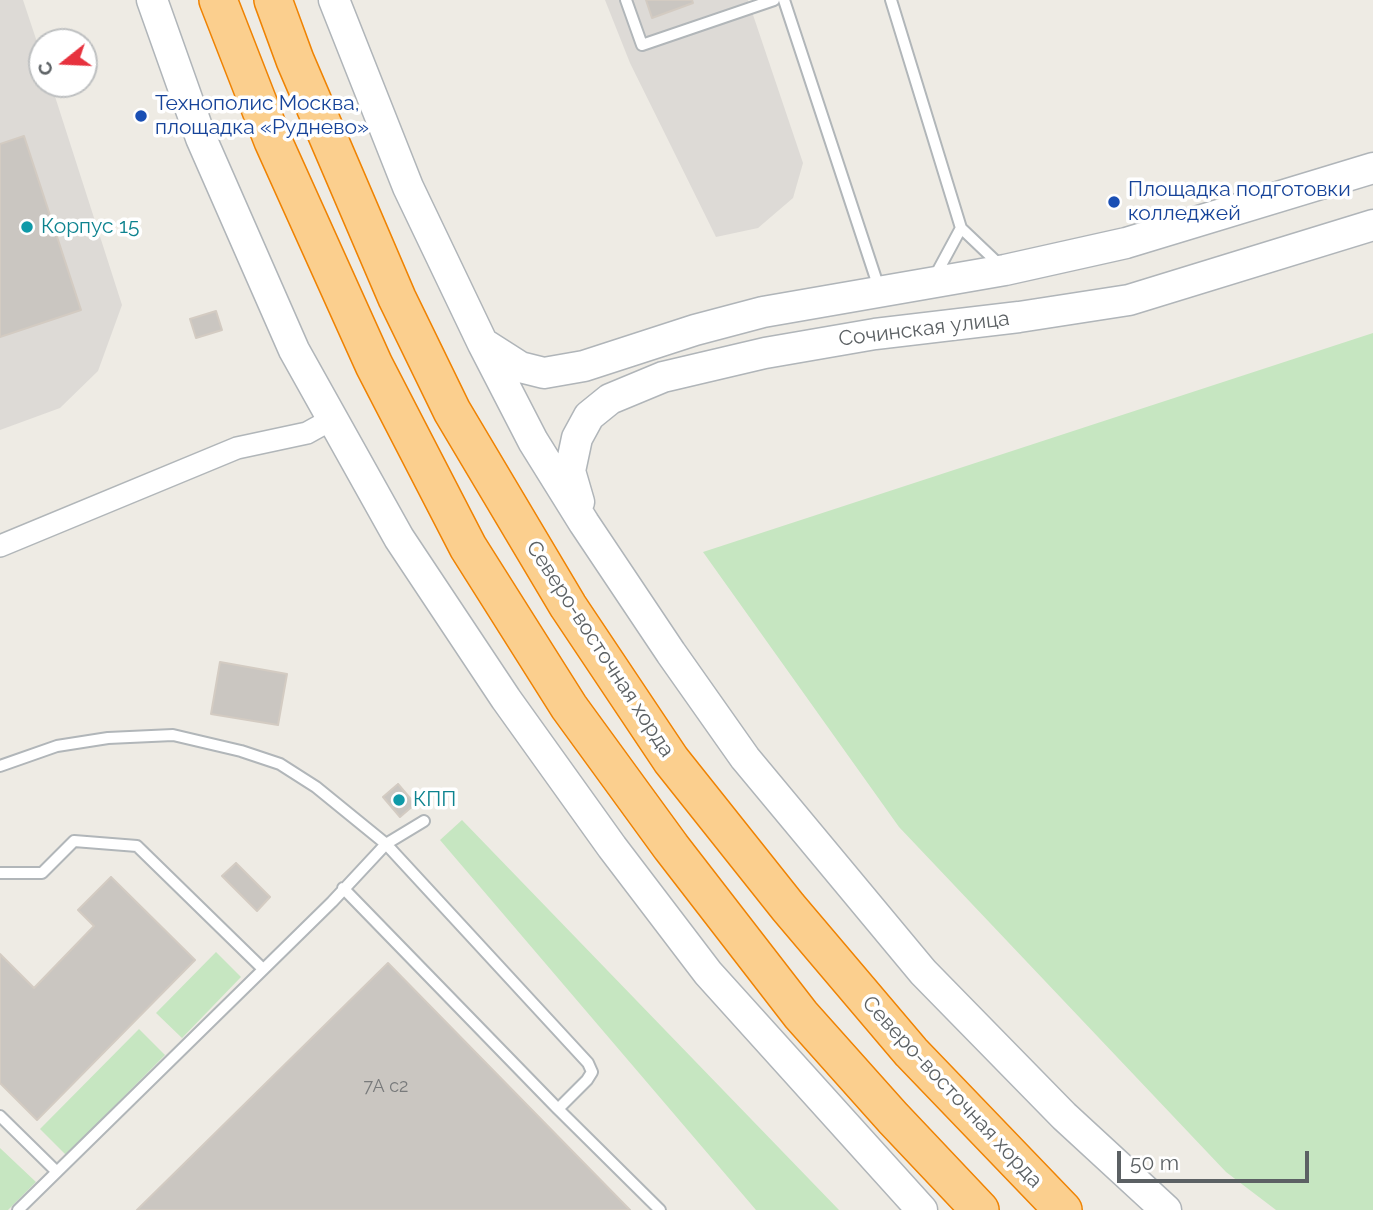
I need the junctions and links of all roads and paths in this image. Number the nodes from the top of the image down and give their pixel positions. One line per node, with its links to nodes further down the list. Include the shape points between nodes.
1 (152, 0): 18 (street, via 225,195 294,350)
2 (218, 0): 33 (highway, via 273,141 374,365 468,547 569,707 679,858 801,1015)
3 (273, 0): 34 (highway, Северо-восточная хорда, via 386,273 452,411 568,606 671,760 788,907 911,1052)
4 (334, 0): 17 (street, via 408,187)
5 (626, 0): 10 (lane, via 642,45)
6 (736, 0): 10 (lane)
7 (774, 0): 10 (lane)
8 (784, 0): 16 (lane)
9 (891, 0): 13 (lane)
10 (740, 12)
11 (1373, 168): 14 (street, Сочинская улица, via 1126,243)
12 (1373, 225): 19 (street, Сочинская улица, via 1129,300 874,334 663,377 610,399 589,416 577,438 570,471)
13 (961, 228): 14 (lane); 15 (lane)
14 (1004, 270): 15 (street, Сочинская улица)
15 (932, 283): 16 (street, Сочинская улица)
16 (880, 291): 17 (street, Сочинская улица, via 763,312 584,366 544,373 520,367)
17 (483, 344): 19 (street, via 533,441)
18 (334, 418): 20 (street, via 307,433 237,448); 32 (street, via 400,538 612,848 709,973)
19 (584, 523): 35 (street, via 745,758 923,972 1063,1116)
20 (0, 546)
21 (0, 766): 23 (lane, via 57,746 173,735 280,764)
22 (424, 821): 23 (lane)
23 (386, 844): 25 (lane); 27 (lane, via 587,1063 592,1072 587,1080)
24 (0, 873): 26 (lane, via 42,873 74,841 137,846)
25 (343, 888): 26 (lane); 27 (lane)
26 (263, 969): 29 (lane)
27 (558, 1109): 31 (lane)
28 (0, 1116): 29 (lane)
29 (56, 1171): 30 (lane)
30 (18, 1210)
31 (660, 1210)
32 (922, 1210)
33 (980, 1210)
34 (1063, 1210)
35 (1166, 1210)

